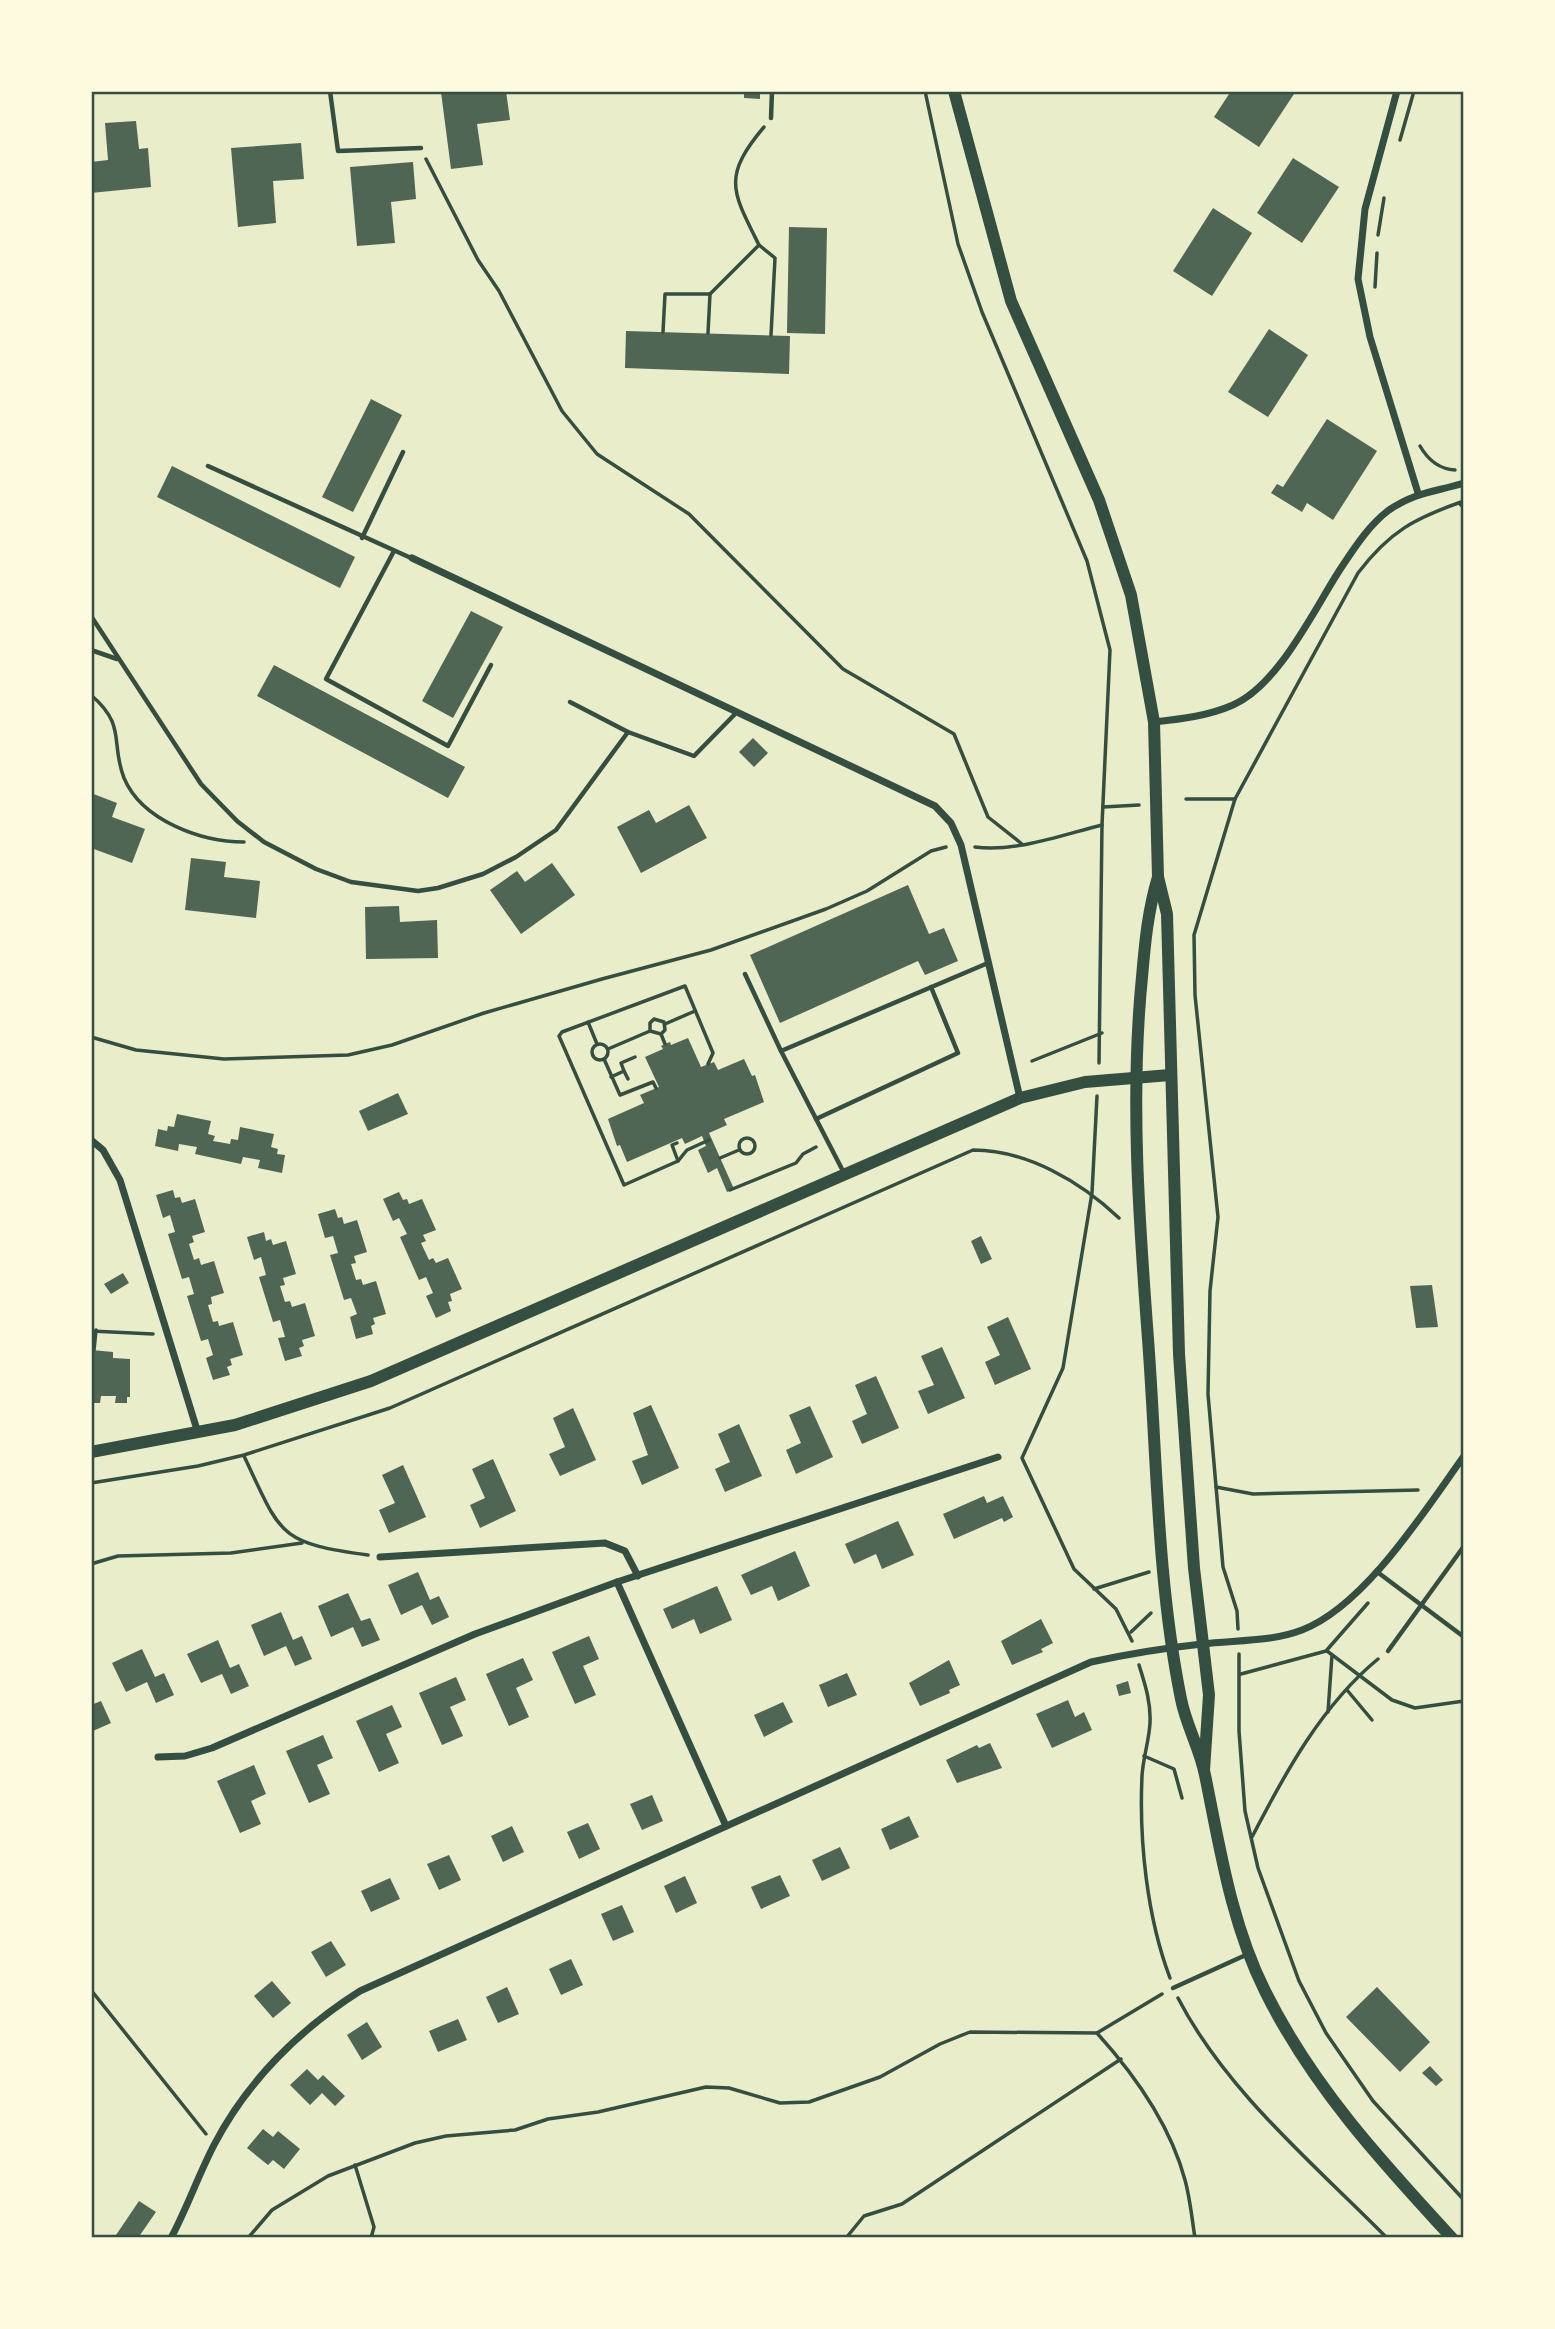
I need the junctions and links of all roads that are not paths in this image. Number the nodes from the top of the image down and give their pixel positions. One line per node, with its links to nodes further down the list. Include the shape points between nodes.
1 (330, 91): 6 (lane, via 338,151)
2 (772, 91): 5 (lane)
3 (954, 91): 20 (street, via 1012,302 1119,555 1141,639)
4 (1397, 91): 10 (street, via 1365,209 1358,279 1370,337)
5 (771, 118)
6 (421, 148)
7 (403, 452): 11 (lane)
8 (208, 466): 11 (lane)
9 (1464, 483): 10 (street)
10 (1419, 492): 20 (street, via 1387,512 1359,540 1276,669 1257,690 1234,705 1194,718)
11 (362, 538): 12 (lane)
12 (394, 551): 13 (lane); 17 (lane, via 326,678 448,746)
13 (412, 558): 19 (street)
14 (91, 616): 16 (lane)
15 (91, 650): 16 (lane)
16 (118, 659): 21 (lane, via 201,784 237,821 264,842 351,882 418,891 459,883 516,857 556,830)
17 (491, 665)
18 (570, 702): 21 (lane)
19 (736, 713): 21 (lane, via 694,756); 23 (street, via 935,806 951,823 961,845)
20 (1154, 722): 22 (street)
21 (628, 732)
22 (1158, 877): 27 (street, via 1167,914); 28 (street, via 1149,907)
23 (988, 963): 25 (lane); 29 (street)
24 (745, 974): 26 (lane)
25 (931, 987): 26 (lane); 30 (lane, via 958,1053)
26 (781, 1051): 30 (lane)
27 (1170, 1075): 28 (street); 44 (street, via 1178,1354)
28 (1136, 1077): 29 (street, via 1098,1080); 45 (street, via 1155,1476)
29 (1020, 1098): 32 (street)
30 (816, 1119): 32 (lane)
31 (91, 1140): 33 (street, via 103,1150 120,1180)
32 (844, 1173): 33 (street, via 371,1381)
33 (198, 1433): 34 (street)
34 (91, 1452)
35 (1464, 1456): 39 (street)
36 (998, 1457): 40 (street)
37 (1464, 1546): 42 (lane)
38 (380, 1557): 40 (street, via 605,1543 625,1551)
39 (1376, 1572): 42 (lane); 44 (street, via 1322,1621 1301,1631)
40 (638, 1576): 41 (street)
41 (617, 1583): 47 (street, via 475,1634 212,1748 186,1756); 49 (street)
42 (1422, 1604): 43 (lane); 46 (lane)
43 (1464, 1636)
44 (1203, 1643): 45 (street); 48 (street, via 1209,1722)
45 (1173, 1647): 48 (street, via 1186,1720); 49 (street, via 1091,1662)
46 (1388, 1651)
47 (158, 1757)
48 (1204, 1770): 50 (street, via 1220,1856)
49 (726, 1826): 52 (street, via 360,1991 311,2025 250,2090 215,2143)
50 (1249, 1953): 51 (lane); 53 (street, via 1286,2030 1327,2096)
51 (1173, 1988)
52 (171, 2238)
53 (1452, 2238)

